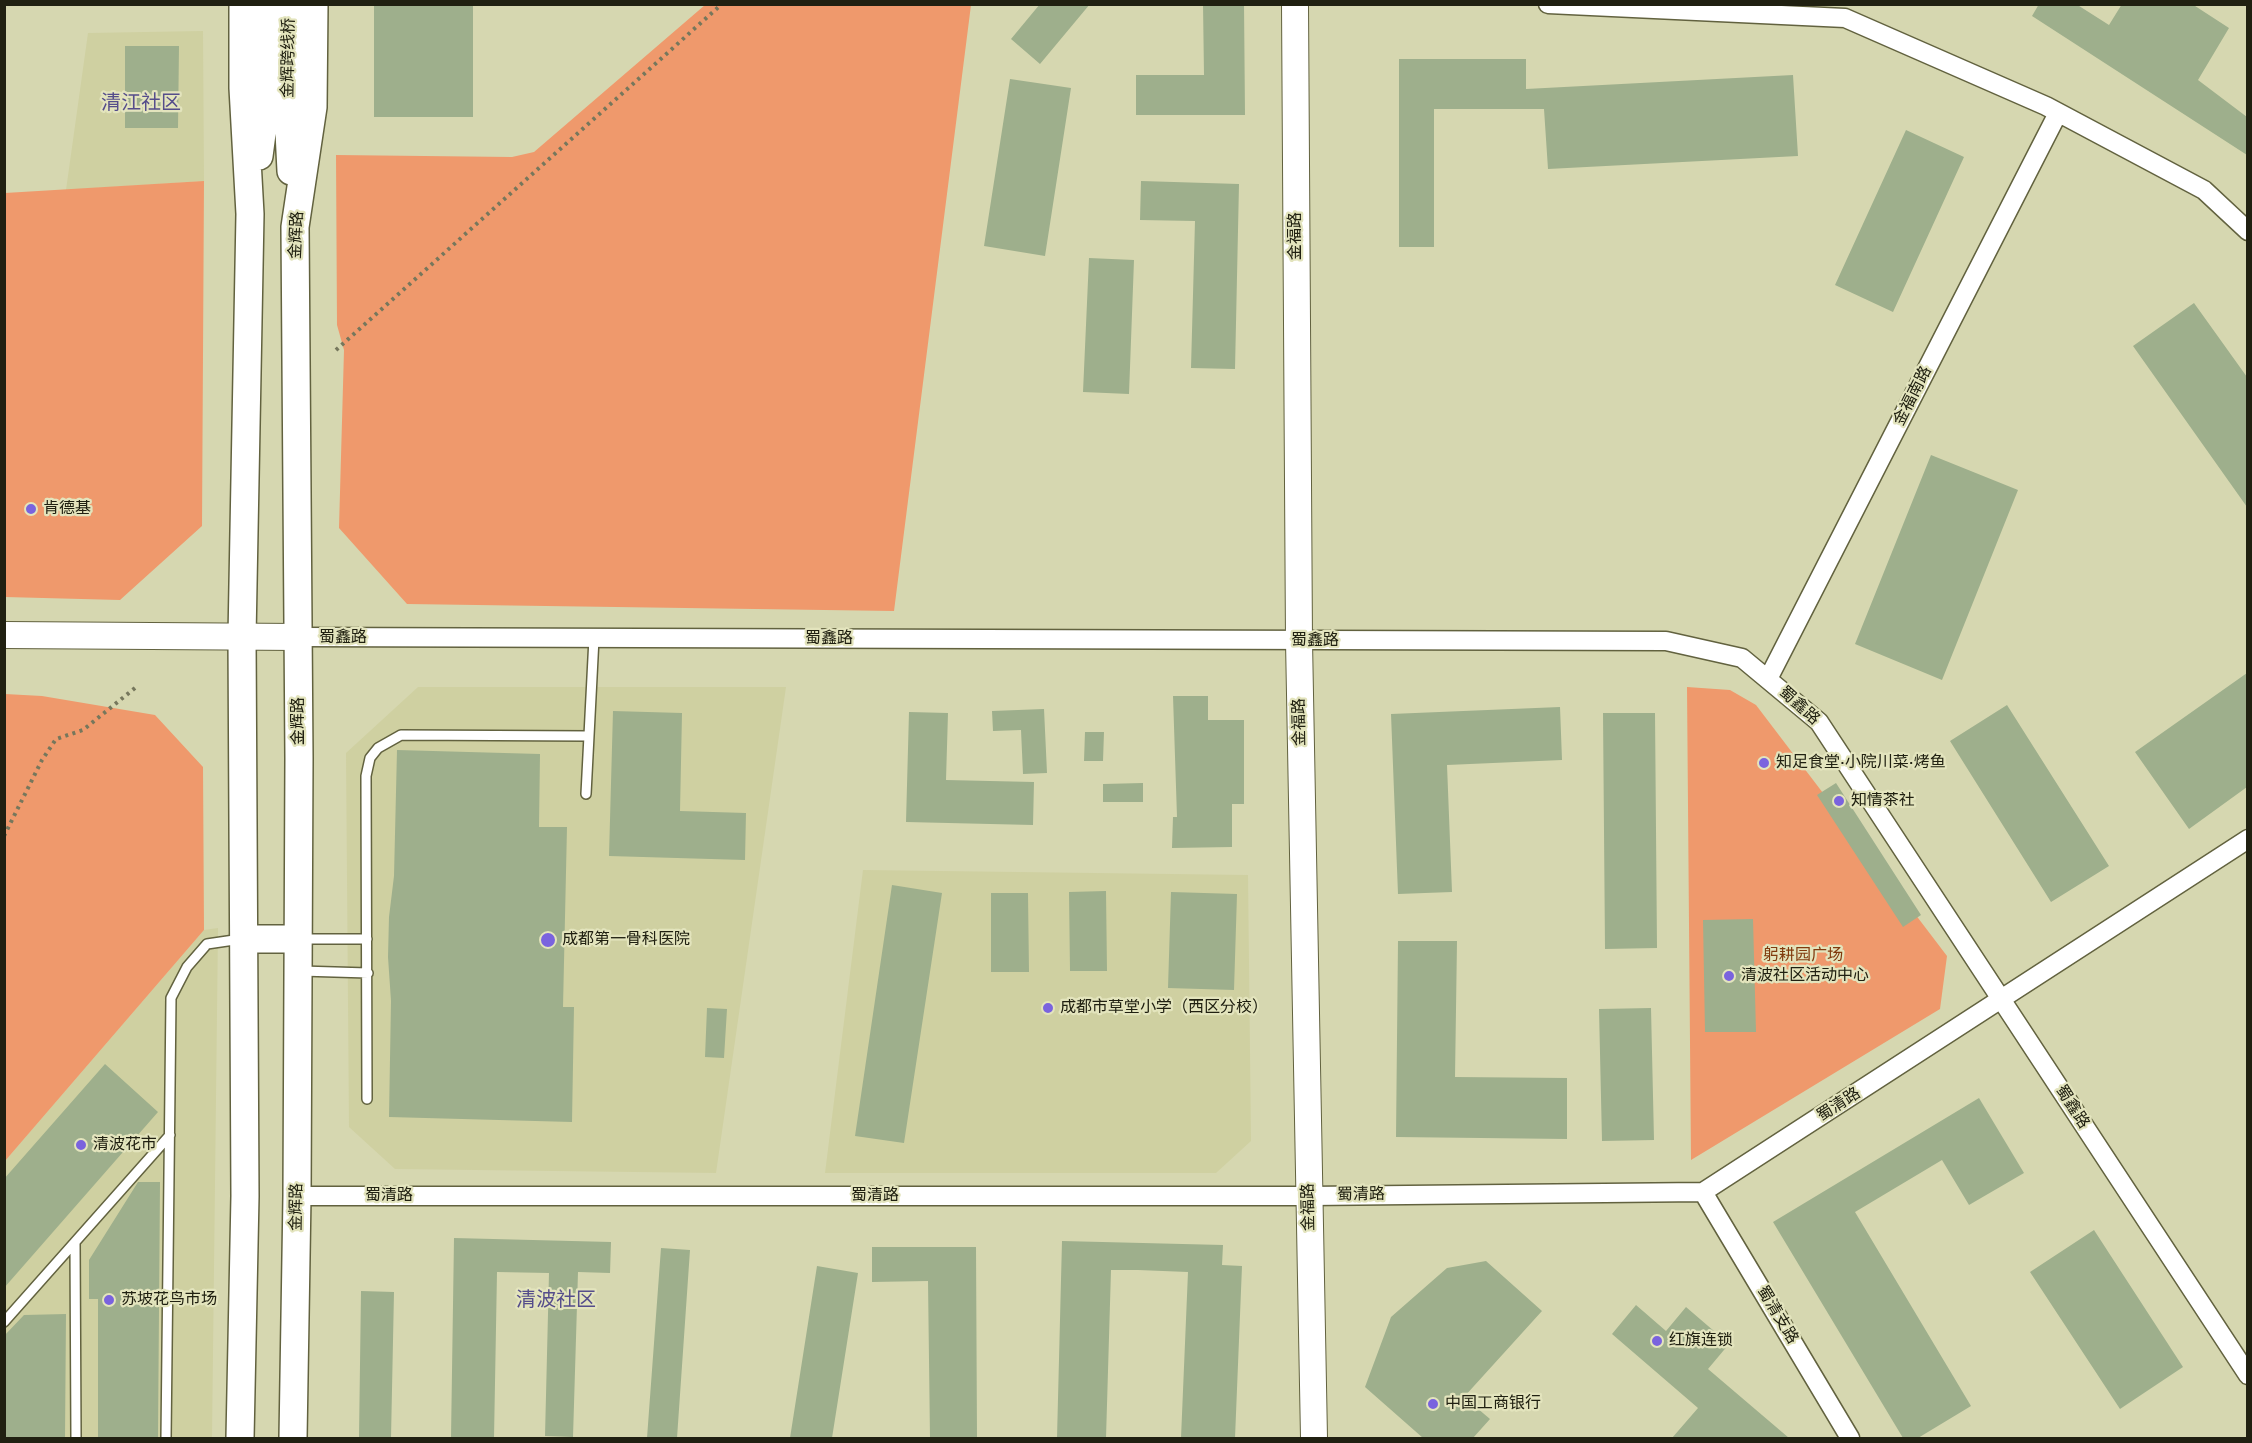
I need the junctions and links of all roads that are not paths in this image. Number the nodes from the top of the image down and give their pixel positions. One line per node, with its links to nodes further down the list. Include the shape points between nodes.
1 (243, 4): 8 (main road)
2 (268, 4): 8 (main road, 金辉跨线桥, via 268,89)
3 (290, 4): 9 (main road, 金辉跨线桥, via 288,112)
4 (314, 4): 9 (main road, 金辉路, via 313,106)
5 (1295, 4): 15 (street, 金福路)
6 (1548, 4): 7 (street, via 1845,18)
7 (2058, 113): 10 (street, via 2204,190); 16 (street, 金福南路)
8 (250, 214): 12 (main road)
9 (295, 227): 13 (main road, 金辉路)
10 (2247, 231)
11 (4, 635): 12 (street, 蜀鑫路)
12 (242, 637): 13 (street, 蜀鑫路); 20 (main road)
13 (299, 638): 14 (street, 蜀鑫路); 21 (main road, 金辉路)
14 (594, 638): 15 (street, 蜀鑫路); 17 (lane)
15 (1299, 641): 16 (street, 蜀鑫路, via 1666,641 1742,658); 30 (street, 金福路)
16 (1768, 679): 25 (street, 蜀鑫路, via 1819,722)
17 (589, 736): 18 (lane); 22 (lane, via 413,734 401,735 378,748 370,758 366,776)
18 (586, 794)
19 (2247, 839): 25 (street, 蜀清路)
20 (244, 939): 21 (main road); 27 (lane, via 207,944 187,967 171,998); 36 (main road, via 245,1196)
21 (298, 939): 22 (lane); 23 (main road, 金辉路)
22 (368, 939): 24 (lane)
23 (298, 971): 24 (lane); 29 (main road, 金辉路)
24 (368, 974): 26 (lane)
25 (2001, 1000): 28 (street, 蜀清路); 33 (street, 蜀鑫路)
26 (367, 1099)
27 (170, 1136): 31 (lane); 35 (lane)
28 (1703, 1192): 30 (street, 蜀清路); 39 (street, 蜀清支路)
29 (297, 1196): 30 (street, 蜀清路); 37 (main road, 金辉路)
30 (1309, 1196): 38 (street, 金福路)
31 (75, 1242): 32 (lane); 34 (lane)
32 (4, 1322)
33 (2247, 1375)
34 (76, 1438)
35 (166, 1438)
36 (240, 1438)
37 (293, 1438)
38 (1314, 1438)
39 (1850, 1438)

